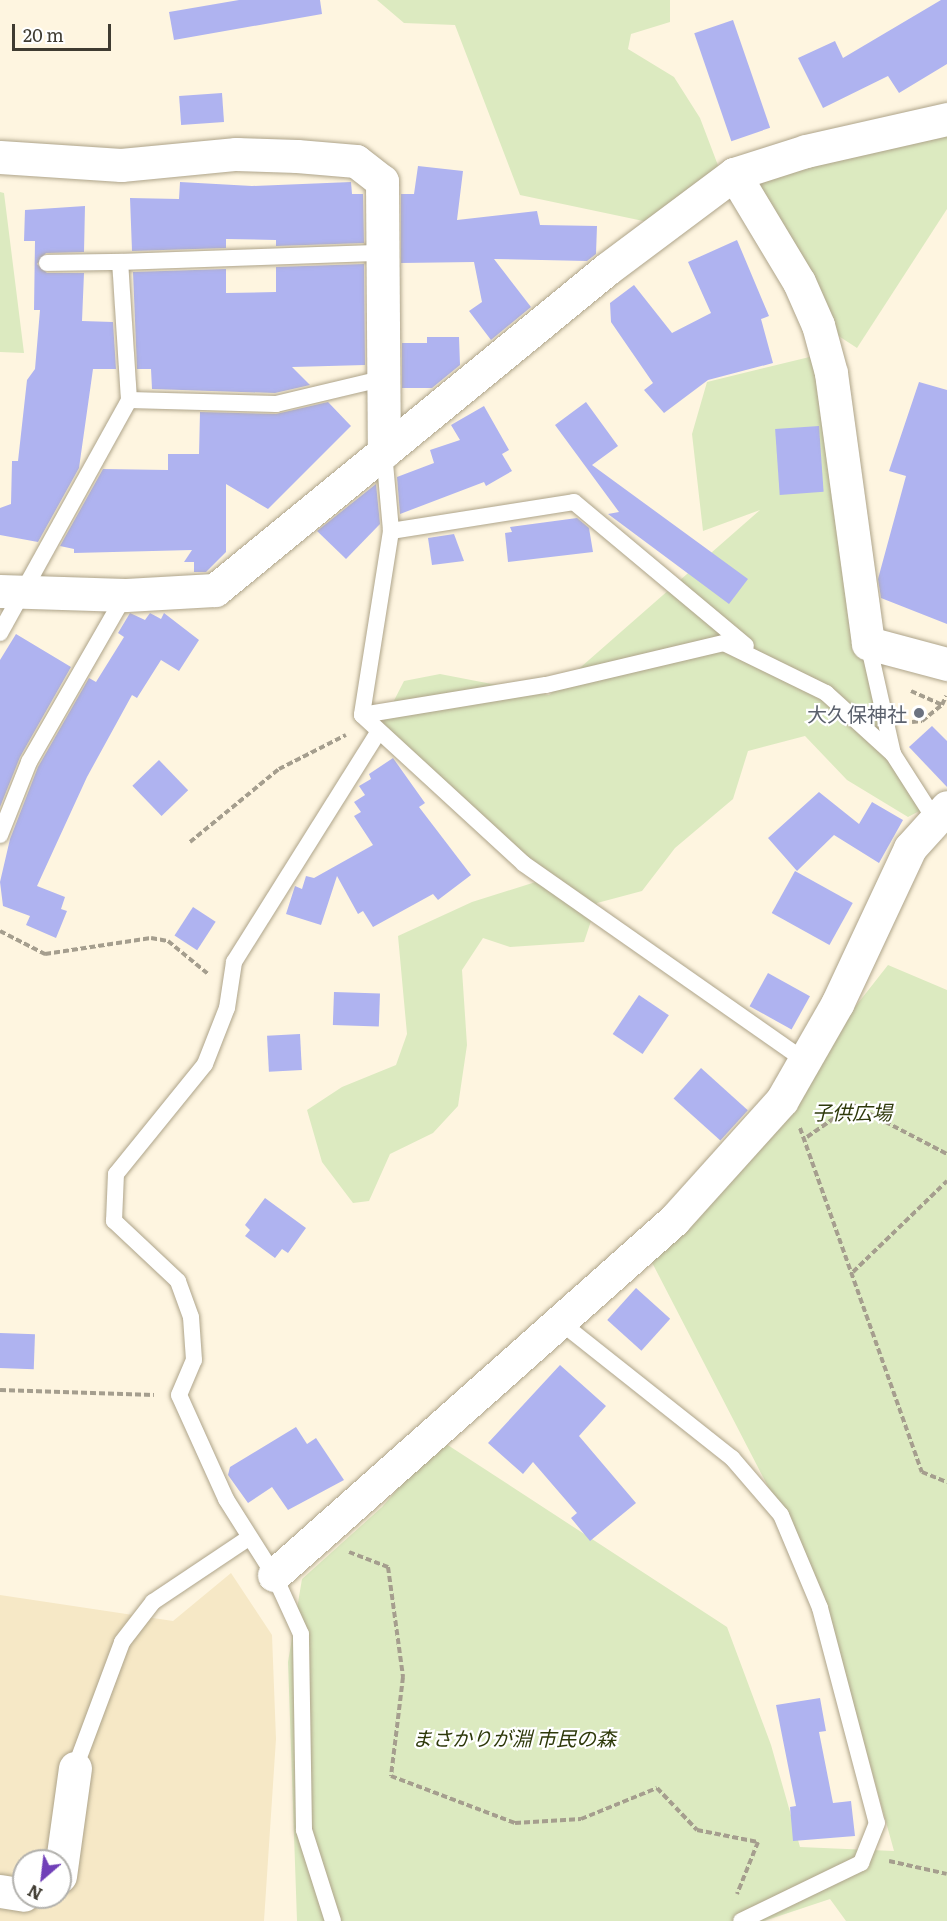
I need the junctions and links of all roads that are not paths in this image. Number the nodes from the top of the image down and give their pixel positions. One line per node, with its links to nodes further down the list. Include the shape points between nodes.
1 (947, 119): 3 (street)
2 (0, 158): 4 (street, via 121,165 236,154 356,161 382,181)
3 (734, 174): 9 (street, via 607,269); 14 (street, via 799,282 818,325 831,373)
4 (381, 253): 5 (lane); 7 (street)
5 (120, 262): 6 (lane); 8 (lane)
6 (46, 263)
7 (381, 379): 8 (lane, via 276,404); 9 (street)
8 (129, 400): 11 (lane)
9 (384, 452): 10 (lane); 12 (street, via 215,590)
10 (391, 531): 15 (lane, via 574,502); 17 (lane)
11 (14, 591): 12 (street); 13 (lane)
12 (125, 595): 20 (lane, via 29,762)
13 (0, 633)
14 (868, 643): 16 (street); 18 (lane)
15 (757, 656): 17 (lane, via 724,643); 18 (lane, via 826,693)
16 (947, 664)
17 (371, 724): 21 (lane, via 524,864); 23 (lane, via 234,962 228,998 205,1064 116,1174 114,1221 178,1281 191,1317 194,1360 179,1395)
18 (893, 754): 19 (lane)
19 (940, 813): 21 (street, via 910,848)
20 (0, 835)
21 (807, 1062): 22 (street, via 782,1100 674,1220)
22 (559, 1321): 24 (street); 28 (lane, via 732,1458 781,1515 820,1608 877,1823 861,1863)
23 (247, 1539): 24 (lane); 25 (lane, via 153,1602 122,1642)
24 (274, 1575): 27 (lane, via 301,1634 304,1830)
25 (75, 1768): 26 (street)
26 (64, 1849)
27 (333, 1921)
28 (741, 1921)

